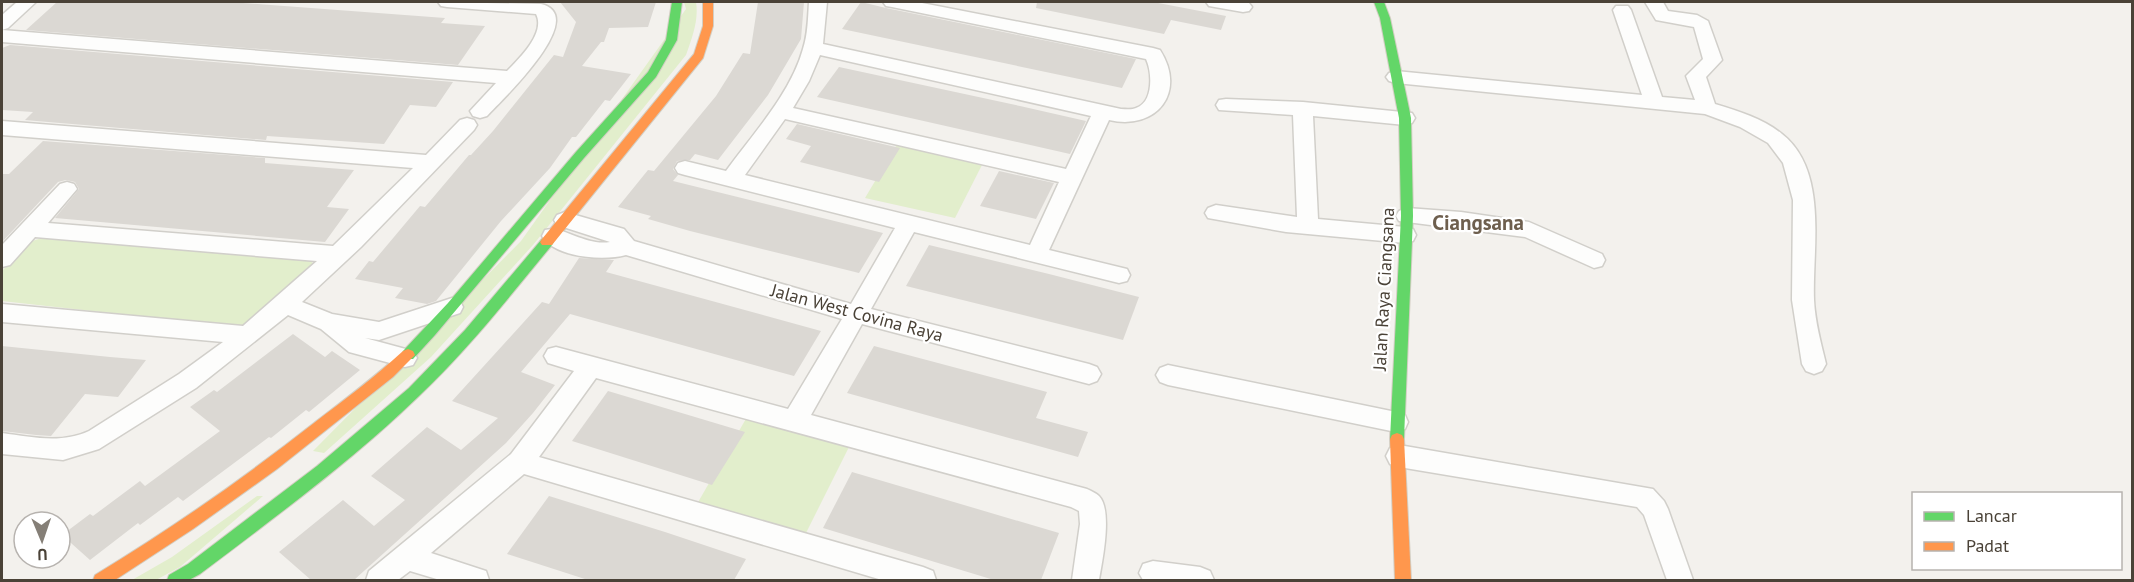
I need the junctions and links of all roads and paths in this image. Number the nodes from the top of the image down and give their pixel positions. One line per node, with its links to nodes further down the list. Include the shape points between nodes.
1 (27, 2): 13 (street)
2 (447, 2): 10 (street)
3 (677, 2): 43 (street, via 677,27 651,75)
4 (708, 2): 35 (street, via 708,26 699,54)
5 (818, 2): 15 (street)
6 (892, 2): 23 (street, via 1153,54 1158,60 1159,87 1148,111 1121,116)
7 (1215, 2): 11 (street)
8 (1379, 2): 16 (street, Jalan Raya Ciangsana)
9 (1654, 2): 20 (street, via 1662,16 1702,25 1713,60 1696,76)
10 (519, 4): 17 (street, via 541,9 547,16 547,27 540,45)
11 (1243, 7)
12 (1622, 10): 18 (street)
13 (2, 24)
14 (2, 36): 17 (street)
15 (813, 48): 22 (street); 23 (street)
16 (1396, 77): 18 (street); 24 (street, Jalan Raya Ciangsana)
17 (511, 78): 26 (street)
18 (1654, 101): 20 (street)
19 (1226, 105): 21 (street)
20 (1707, 108): 50 (street, via 1740,119 1780,143 1800,177 1806,214 1803,301)
21 (1303, 109): 24 (street); 33 (street)
22 (779, 111): 28 (street); 29 (street)
23 (1103, 111): 28 (street)
24 (1406, 118): 34 (street, Jalan Raya Ciangsana)
25 (2, 128): 26 (street)
26 (431, 162): 37 (street)
27 (685, 168): 29 (street)
28 (1072, 178): 38 (street)
29 (731, 179): 32 (street)
30 (67, 189): 36 (street)
31 (1215, 213): 33 (street)
32 (908, 224): 38 (street); 45 (street)
33 (1308, 226): 34 (street)
34 (1406, 226): 40 (street, via 1461,220 1529,230); 55 (street, Jalan Raya Ciangsana)
35 (559, 228): 45 (street, Jalan West Covina Raya, via 580,248 604,253 626,247); 59 (street, via 443,364 345,454)
36 (30, 229): 37 (street); 39 (street)
37 (338, 255): 42 (street)
38 (1036, 255): 41 (street)
39 (2, 259)
40 (1594, 260)
41 (1119, 275)
42 (285, 304): 46 (street); 47 (street)
43 (454, 307): 46 (street, via 379,331); 49 (street)
44 (2, 313): 47 (street)
45 (856, 314): 52 (street, Jalan West Covina Raya); 54 (street)
46 (329, 323): 49 (street, via 357,345)
47 (247, 335): 56 (street, via 169,394 84,445 56,450)
48 (556, 356): 51 (street)
49 (405, 358): 59 (street)
50 (1814, 364)
51 (591, 367): 54 (street); 58 (street)
52 (1089, 374)
53 (1168, 375): 55 (street)
54 (794, 422): 67 (street, via 1078,497 1091,505 1094,524)
55 (1396, 422): 57 (street, Jalan Raya Ciangsana)
56 (2, 444)
57 (1399, 456): 69 (street, Jalan Raya Ciangsana); 70 (street, via 1644,497 1655,509)
58 (520, 462): 60 (street); 66 (street)
59 (275, 486): 62 (street); 63 (street)
60 (406, 557): 64 (street); 65 (street)
61 (1154, 573): 68 (street)
62 (100, 580)
63 (175, 580)
64 (379, 580)
65 (476, 580)
66 (923, 580)
67 (1086, 580)
68 (1200, 580)
69 (1403, 580)
70 (1680, 580)

